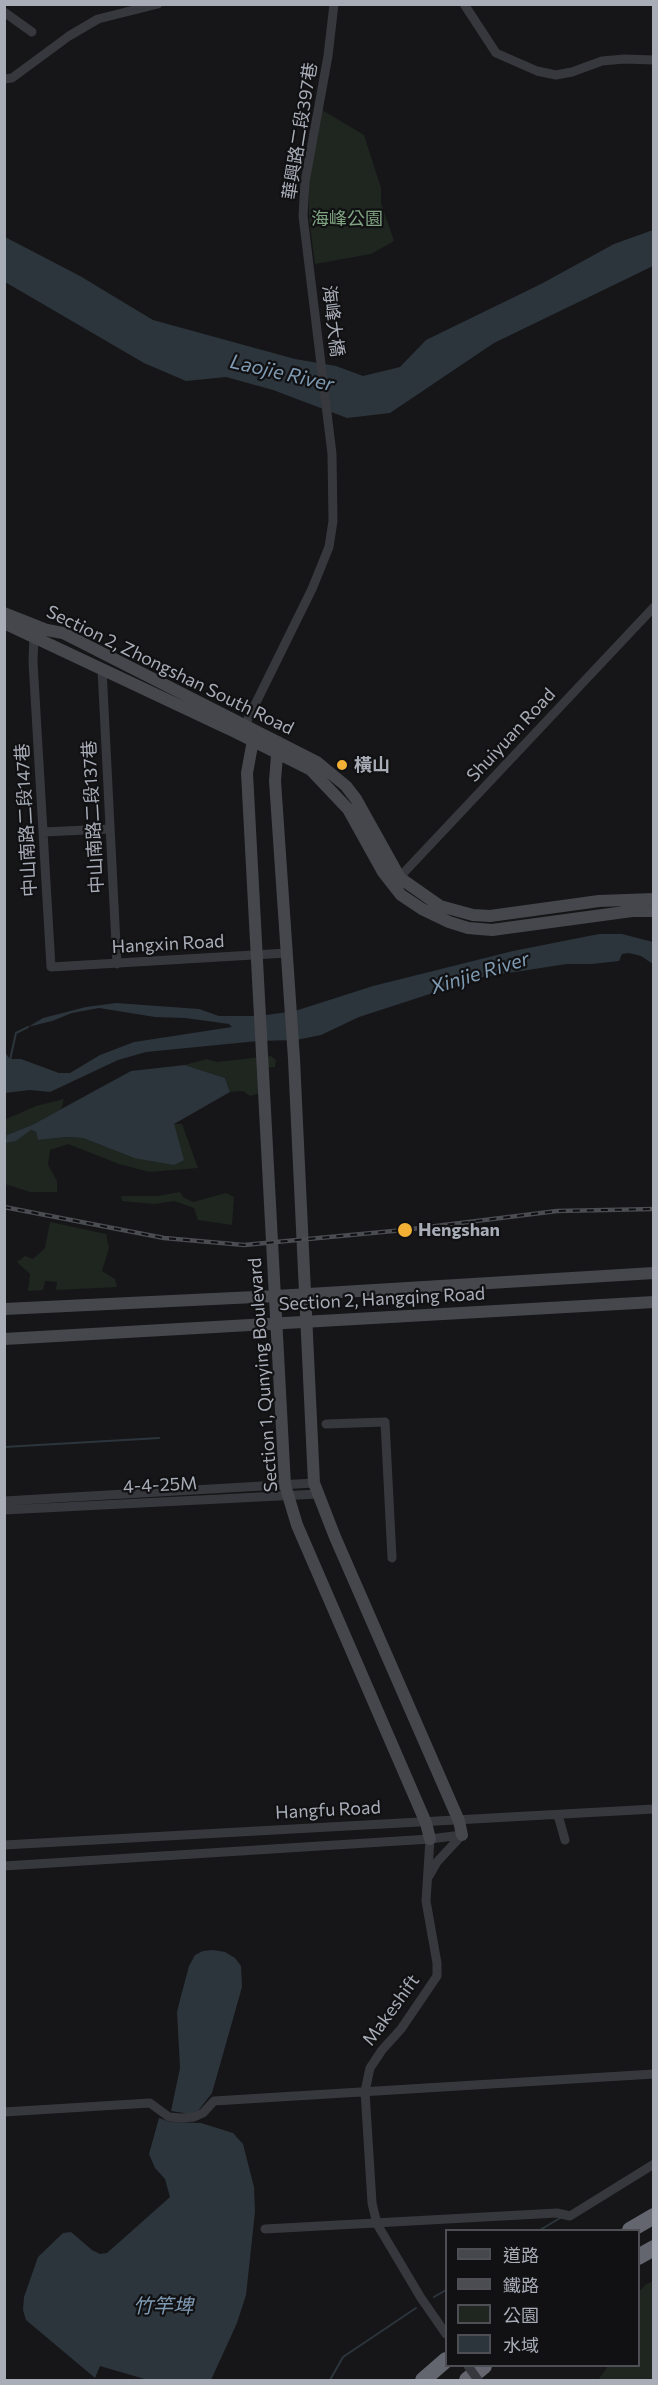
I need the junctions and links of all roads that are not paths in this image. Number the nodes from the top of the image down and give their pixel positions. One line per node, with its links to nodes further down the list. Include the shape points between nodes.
1 (158, 4): 7 (street, via 98,19 12,78)
2 (334, 4): 8 (street, 華興路二段397巷, via 304,182 303,216)
3 (464, 4): 6 (street, via 496,53 537,70 556,75 602,61)
4 (4, 12): 5 (street)
5 (32, 32)
6 (654, 60)
7 (4, 79)
8 (309, 263): 14 (street, 海峰大橋, via 333,454 333,521 329,547 312,589)
9 (654, 607): 18 (street, Shuiyuan Road)
10 (4, 613): 14 (street, Section 2, Zhongshan South Road, via 63,633)
11 (4, 623): 12 (street, Section 2, Zhongshan South Road)
12 (34, 635): 13 (street, Section 2, Zhongshan South Road); 17 (street, 中山南路二段147巷)
13 (102, 669): 14 (street, Section 2, Zhongshan South Road); 16 (street, 中山南路二段137巷)
14 (247, 733): 15 (street, Section 2, Zhongshan South Road); 22 (street)
15 (278, 748): 18 (street, Section 2, Zhongshan South Road, via 314,766 348,809 383,872); 21 (street, via 275,781)
16 (109, 829): 17 (street); 23 (street, 中山南路二段137巷)
17 (43, 832): 24 (street, 中山南路二段147巷)
18 (396, 881): 19 (street, via 440,906 473,915); 20 (street, via 401,896 468,928 492,930)
19 (654, 899)
20 (654, 911)
21 (287, 953): 22 (street, Hangxin Road); 26 (street)
22 (256, 956): 23 (street, Hangxin Road); 27 (street, Section 1, Qunying Boulevard)
23 (117, 964): 24 (street, Hangxin Road)
24 (51, 967)
25 (654, 1272): 26 (street, Section 2, Hangqing Road)
26 (303, 1294): 27 (street, Section 2, Hangqing Road); 30 (street)
27 (276, 1296): 29 (street, Section 2, Hangqing Road); 31 (street, Section 1, Qunying Boulevard)
28 (654, 1302): 30 (street, Section 2, Hangqing Road)
29 (4, 1309)
30 (305, 1322): 31 (street, Section 2, Hangqing Road); 34 (street)
31 (277, 1323): 32 (street, Section 2, Hangqing Road); 35 (street, Section 1, Qunying Boulevard)
32 (4, 1339)
33 (326, 1424): 38 (street, via 385,1422)
34 (316, 1489): 35 (street, 4-4-25M); 41 (street)
35 (286, 1490): 36 (street, 4-4-25M); 37 (street, 4-4-25M); 42 (street, Section 1, Qunying Boulevard, via 297,1525)
36 (4, 1501)
37 (4, 1510)
38 (392, 1558)
39 (654, 1809): 40 (street, Hangfu Road)
40 (558, 1815): 41 (street, Hangfu Road); 45 (street)
41 (459, 1821): 42 (street, Hangfu Road); 43 (street)
42 (426, 1823): 44 (street, Section 1, Qunying Boulevard); 46 (street, Hangfu Road)
43 (462, 1835): 44 (street, Hangfu Road); 48 (street)
44 (430, 1839): 47 (street, Hangfu Road); 48 (street, Makeshift)
45 (565, 1840)
46 (4, 1845)
47 (4, 1866)
48 (428, 1878): 50 (street, Makeshift, via 426,1901 437,1976 370,2068)
49 (654, 2074): 50 (street)
50 (365, 2091): 51 (street, via 214,2101 203,2113 182,2118 169,2117 150,2103); 54 (street, via 372,2203)
51 (4, 2112)
52 (654, 2164): 54 (street, via 570,2216 557,2213)
53 (654, 2217): 56 (highway)
54 (377, 2224): 55 (street); 59 (street)
55 (265, 2229)
56 (632, 2229)
57 (654, 2248): 58 (highway)
58 (640, 2256)
59 (445, 2331)
60 (445, 2362): 63 (highway)
61 (469, 2367): 65 (street, bridge)
62 (483, 2367): 64 (highway)
63 (423, 2380)
64 (467, 2380)
65 (478, 2380)

